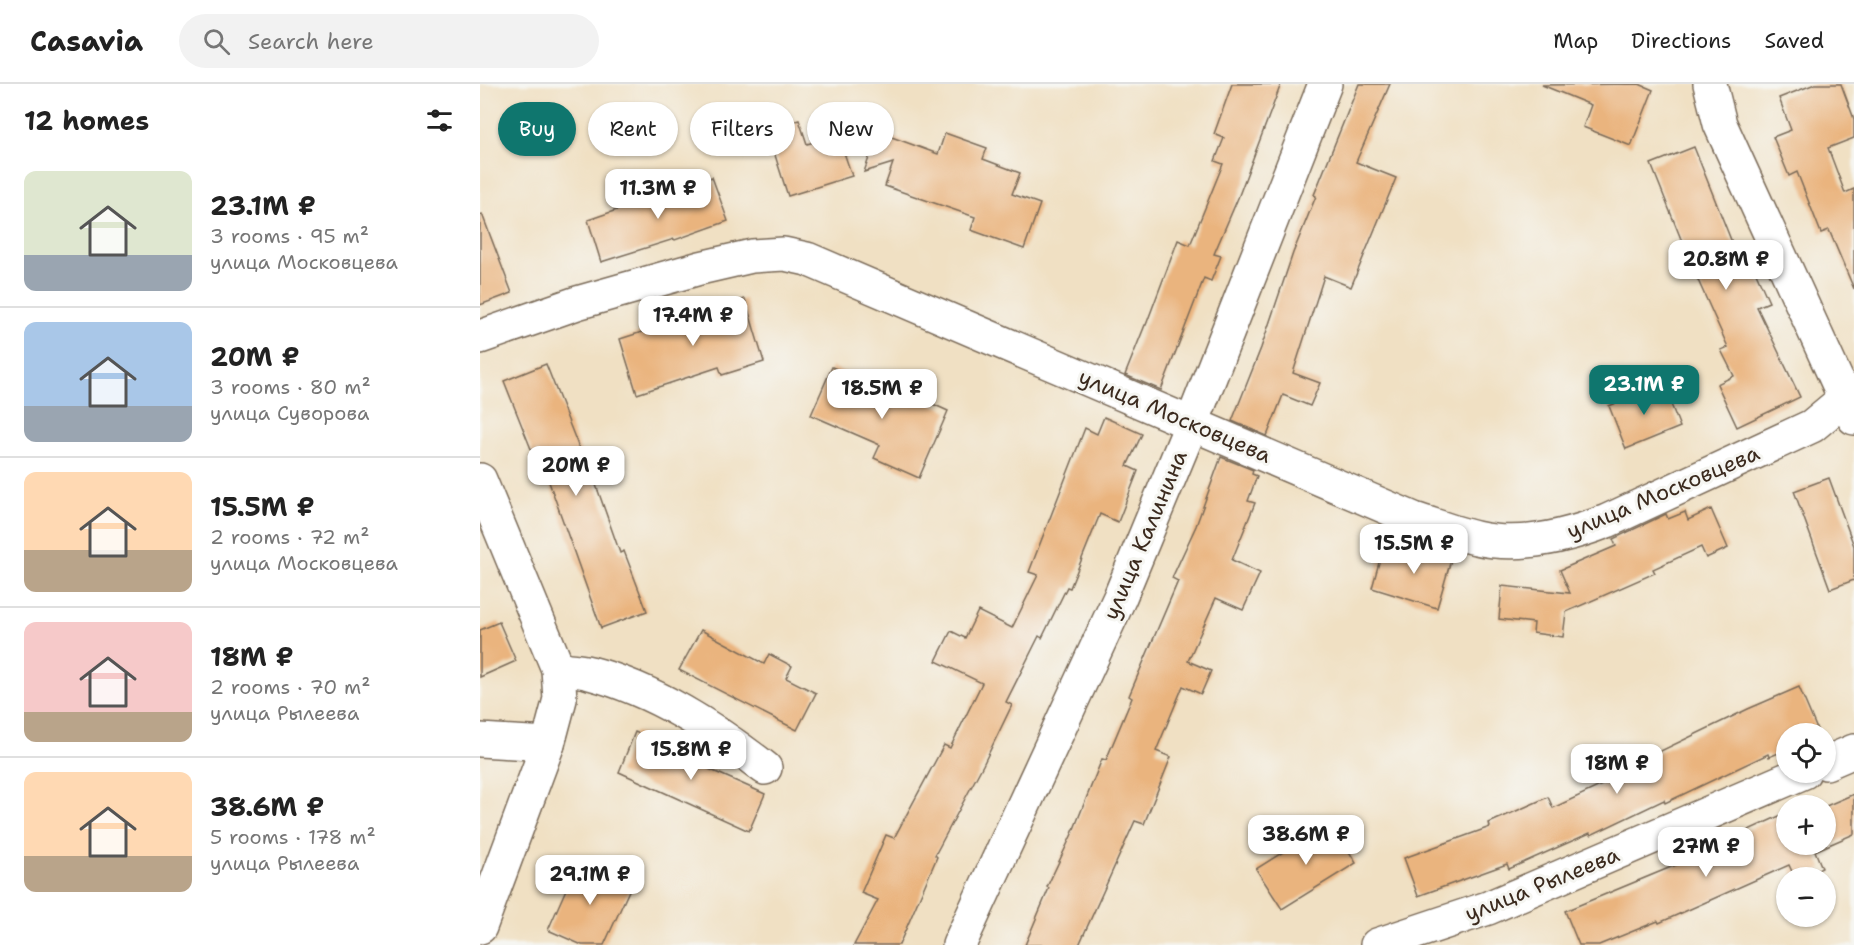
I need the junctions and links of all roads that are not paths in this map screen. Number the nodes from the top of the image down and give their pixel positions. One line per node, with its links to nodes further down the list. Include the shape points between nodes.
1 (1325, 84): 5 (street, улица Калинина)
2 (1710, 84): 4 (street, via 1720,124)
3 (480, 337): 5 (street, улица Московцева, via 577,303 700,268 752,256 784,254 807,259)
4 (1851, 402): 5 (street, улица Московцева, via 1812,426 1607,521 1580,532 1514,542 1478,538 1414,519)
5 (1192, 423): 15 (street, улица Калинина, via 1120,597)
6 (480, 480): 7 (street)
7 (558, 669): 9 (street, via 560,699); 12 (street, via 590,673 637,689 699,722)
8 (480, 740): 9 (street)
9 (549, 744): 14 (street)
10 (1854, 751): 11 (street)
11 (1836, 759)
12 (765, 768)
13 (1778, 783): 16 (street, улица Рылеева, via 1498,904)
14 (480, 927)
15 (959, 945)
16 (1377, 945)

